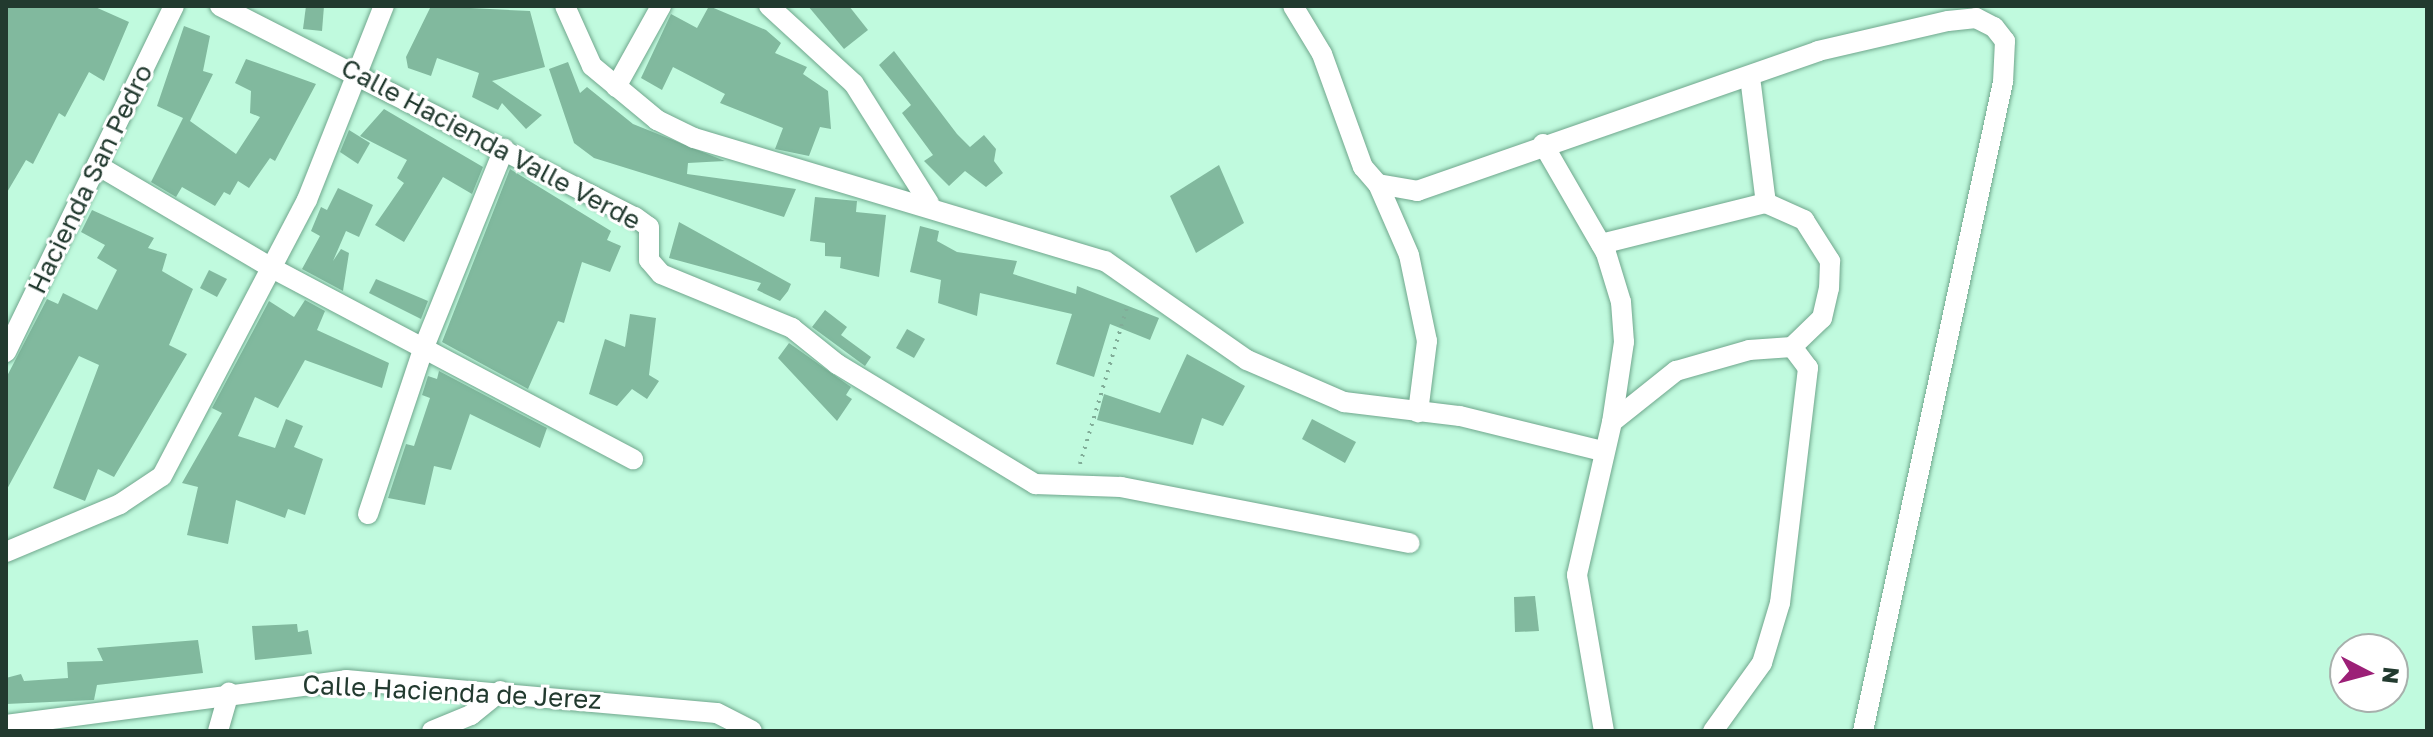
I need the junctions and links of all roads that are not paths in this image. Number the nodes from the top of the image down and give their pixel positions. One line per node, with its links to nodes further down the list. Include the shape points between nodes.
1 (174, 6): 13 (street, Hacienda San Pedro)
2 (220, 6): 8 (street, Calle Hacienda Valle Verde)
3 (384, 6): 8 (street)
4 (565, 6): 10 (street, via 592,66)
5 (661, 6): 10 (street)
6 (769, 6): 15 (street, via 854,84)
7 (1293, 6): 14 (street, via 1322,54 1363,167)
8 (356, 70): 12 (street, Calle Hacienda Valle Verde); 18 (street, via 326,157)
9 (1750, 77): 11 (street); 16 (street); 37 (street, via 1818,51 1948,21 1976,18 2005,41 2003,82)
10 (616, 87): 15 (street, via 694,138)
11 (1543, 144): 14 (street, via 1417,191); 17 (street)
12 (504, 149): 19 (street); 27 (street, Calle Hacienda Valle Verde, via 649,227 649,260 661,274 748,304 1035,484 1074,483)
13 (97, 165): 18 (street); 21 (street, Hacienda San Pedro)
14 (1378, 184): 22 (street, via 1409,255 1427,341)
15 (929, 203): 22 (street, via 1105,261 1133,287 1292,382 1344,402)
16 (1766, 203): 17 (street); 20 (street, via 1804,220 1830,261 1822,318)
17 (1601, 244): 23 (street, via 1621,302 1624,342)
18 (270, 267): 19 (street); 28 (street, via 162,476 120,504)
19 (424, 347): 25 (street); 26 (street)
20 (1792, 347): 23 (street, via 1749,350 1676,371); 36 (street, via 1808,368 1780,603 1762,663)
21 (6, 352)
22 (1418, 412): 24 (street)
23 (1612, 422): 24 (street)
24 (1603, 451): 35 (street, via 1577,575)
25 (633, 459)
26 (368, 514)
27 (1410, 543)
28 (6, 552)
29 (501, 691): 30 (street, Calle Hacienda de Jerez, via 346,680); 33 (street, via 471,715); 34 (street, Calle Hacienda de Jerez, via 717,713)
30 (229, 693): 31 (street, Calle Hacienda de Jerez); 32 (street)
31 (14, 726)
32 (218, 731)
33 (432, 731)
34 (752, 731)
35 (1604, 731)
36 (1713, 731)
37 (1863, 731)

